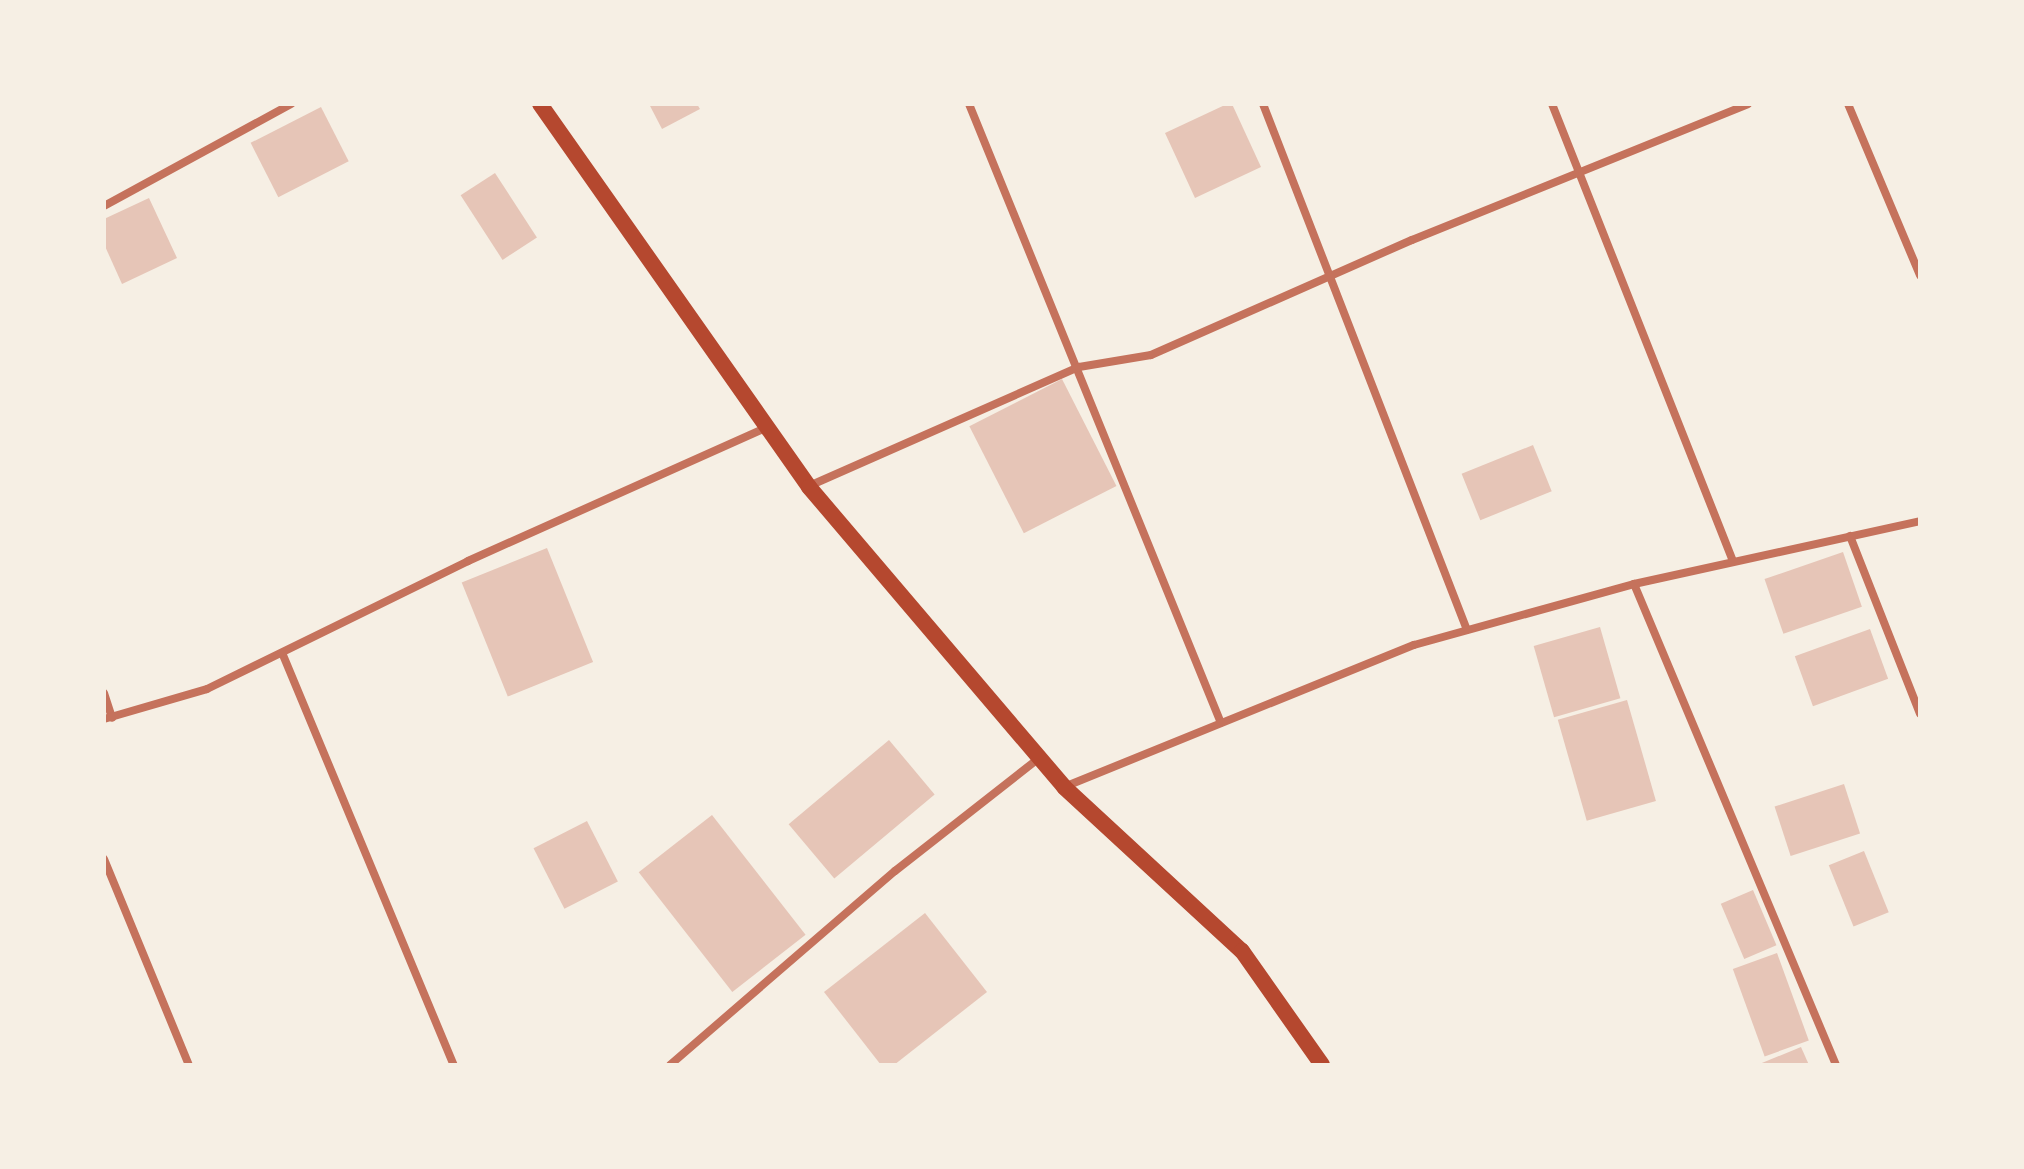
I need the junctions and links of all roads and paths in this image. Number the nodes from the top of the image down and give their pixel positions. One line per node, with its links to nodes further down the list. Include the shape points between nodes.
1 (291, 104): 9 (street)
2 (540, 104): 13 (main road)
3 (969, 104): 12 (street)
4 (1263, 104): 10 (street)
5 (1552, 104): 8 (street)
6 (1748, 104): 8 (street)
7 (1848, 104): 11 (street)
8 (1582, 172): 10 (street); 17 (street)
9 (104, 206)
10 (1331, 274): 12 (street, via 1151,355); 19 (street)
11 (1920, 275)
12 (1079, 367): 14 (street); 24 (street)
13 (766, 428): 14 (main road); 20 (street, via 468,561)
14 (809, 487): 25 (main road)
15 (1920, 521): 16 (street)
16 (1850, 536): 17 (street); 22 (street)
17 (1733, 562): 18 (street)
18 (1634, 584): 19 (street); 32 (street)
19 (1467, 630): 24 (street, via 1414,645)
20 (283, 655): 23 (street, via 207,689); 29 (street)
21 (104, 693): 23 (street)
22 (1920, 714)
23 (108, 718)
24 (1221, 723): 26 (street)
25 (1039, 758): 26 (main road); 30 (street, via 895,871)
26 (1064, 787): 31 (main road, via 1242,951)
27 (104, 859): 28 (street)
28 (189, 1065)
29 (454, 1065)
30 (670, 1065)
31 (1322, 1065)
32 (1836, 1065)

